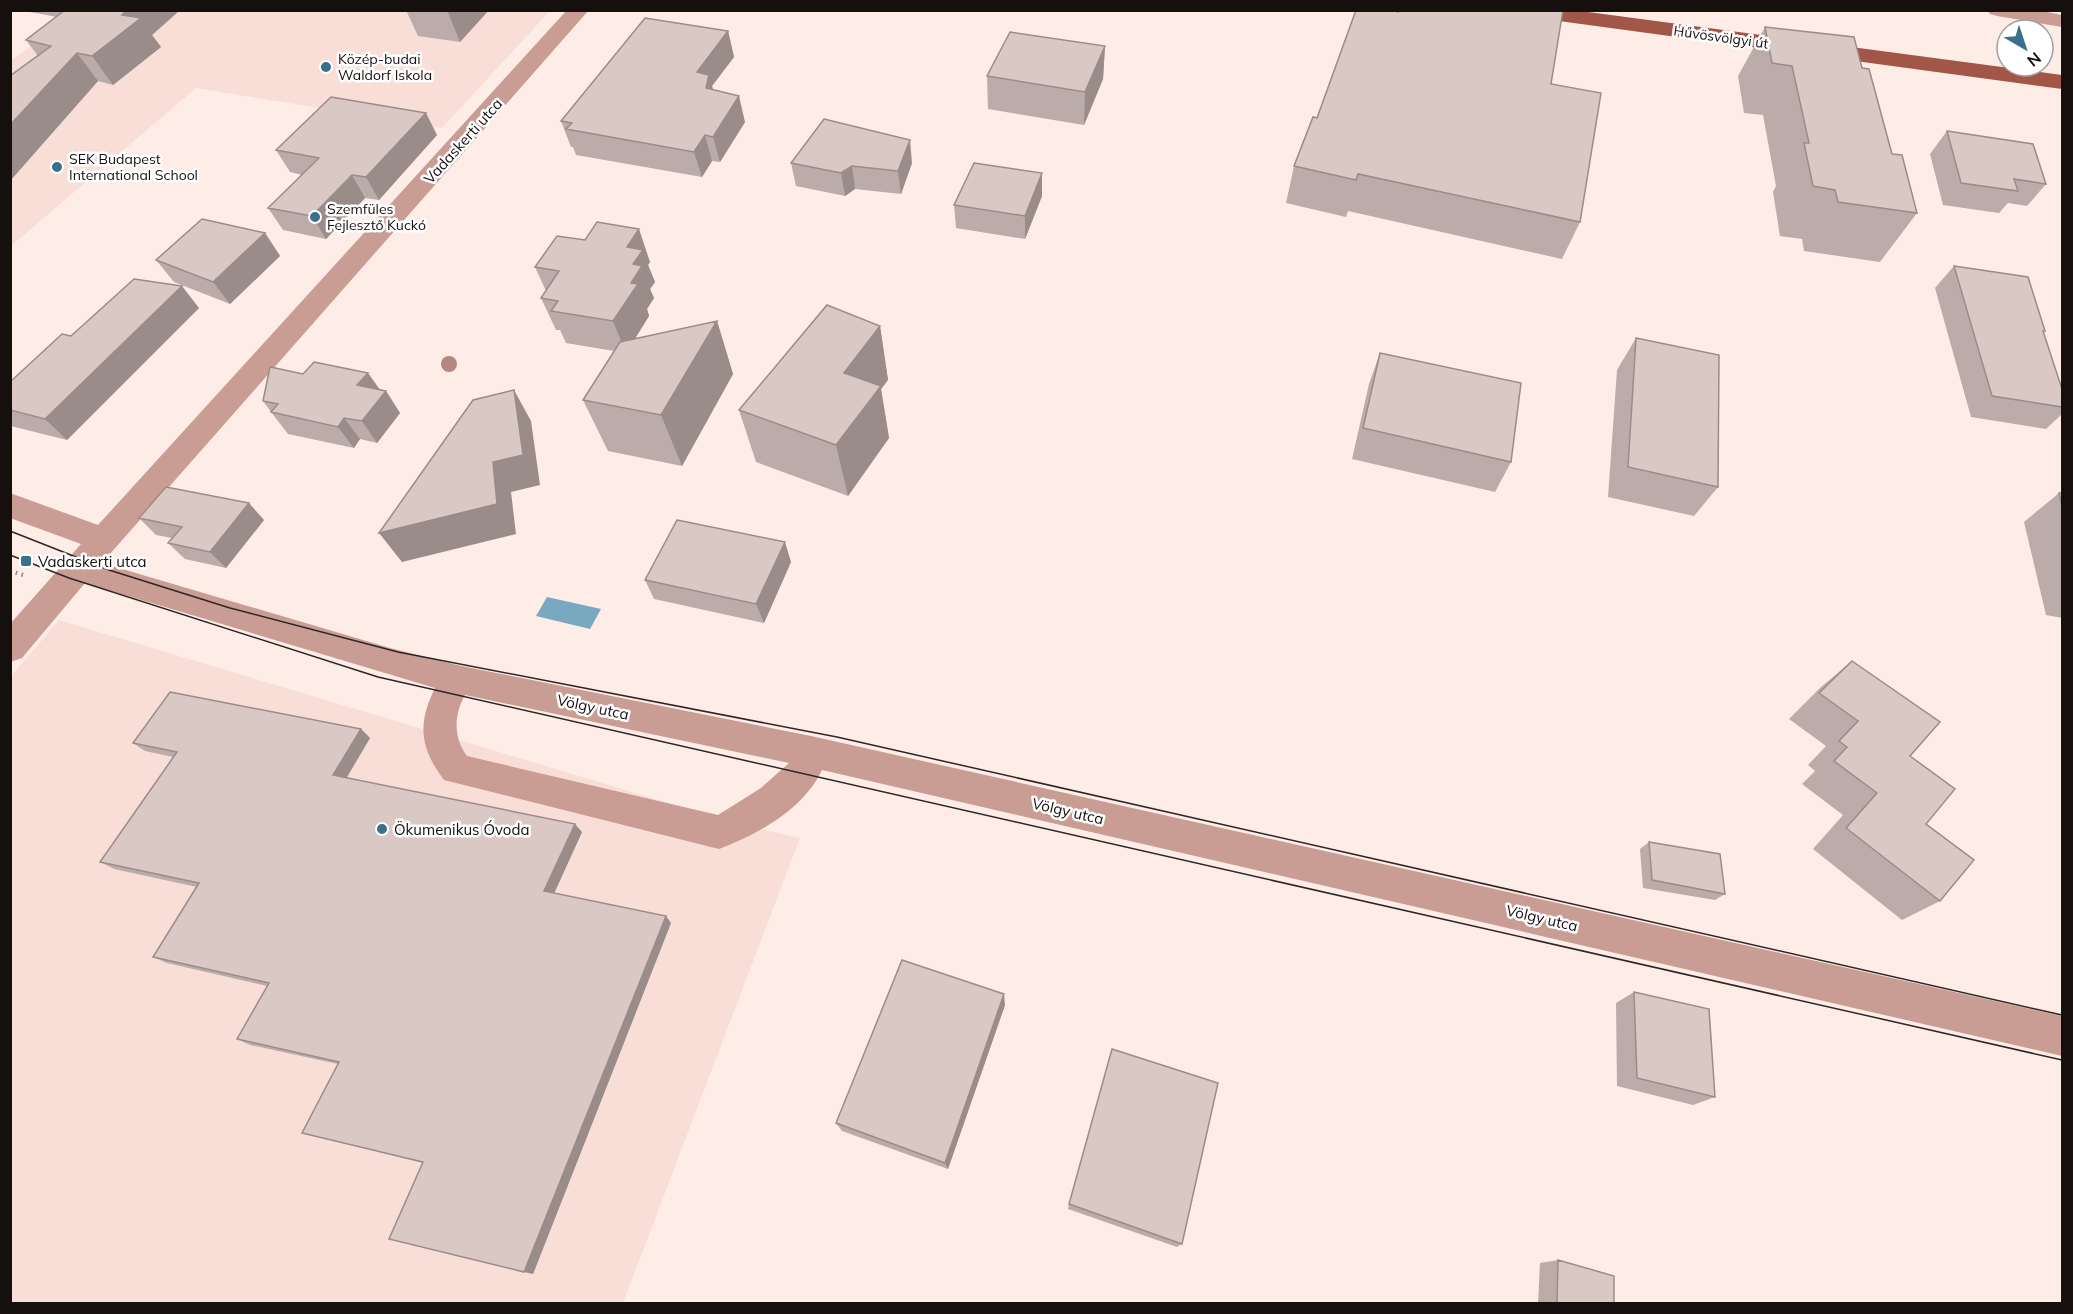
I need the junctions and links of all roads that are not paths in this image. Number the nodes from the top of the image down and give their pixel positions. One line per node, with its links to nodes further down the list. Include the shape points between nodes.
1 (579, 10): 8 (street, Vadaskerti utca)
2 (1522, 10): 6 (main road, Hűvösvölgyi út)
3 (1997, 10): 4 (street)
4 (2046, 14): 5 (street)
5 (2062, 21)
6 (2062, 82)
7 (10, 505): 8 (street)
8 (103, 540): 9 (street, Vadaskerti utca)
9 (78, 568): 10 (street, Vadaskerti utca); 11 (street, Völgy utca)
10 (10, 648)
11 (457, 679): 12 (street, Völgy utca); 12 (street, via 438,723 443,749 456,770 719,832 740,824 802,774)
12 (811, 752): 13 (street, Völgy utca)
13 (2062, 1036)

